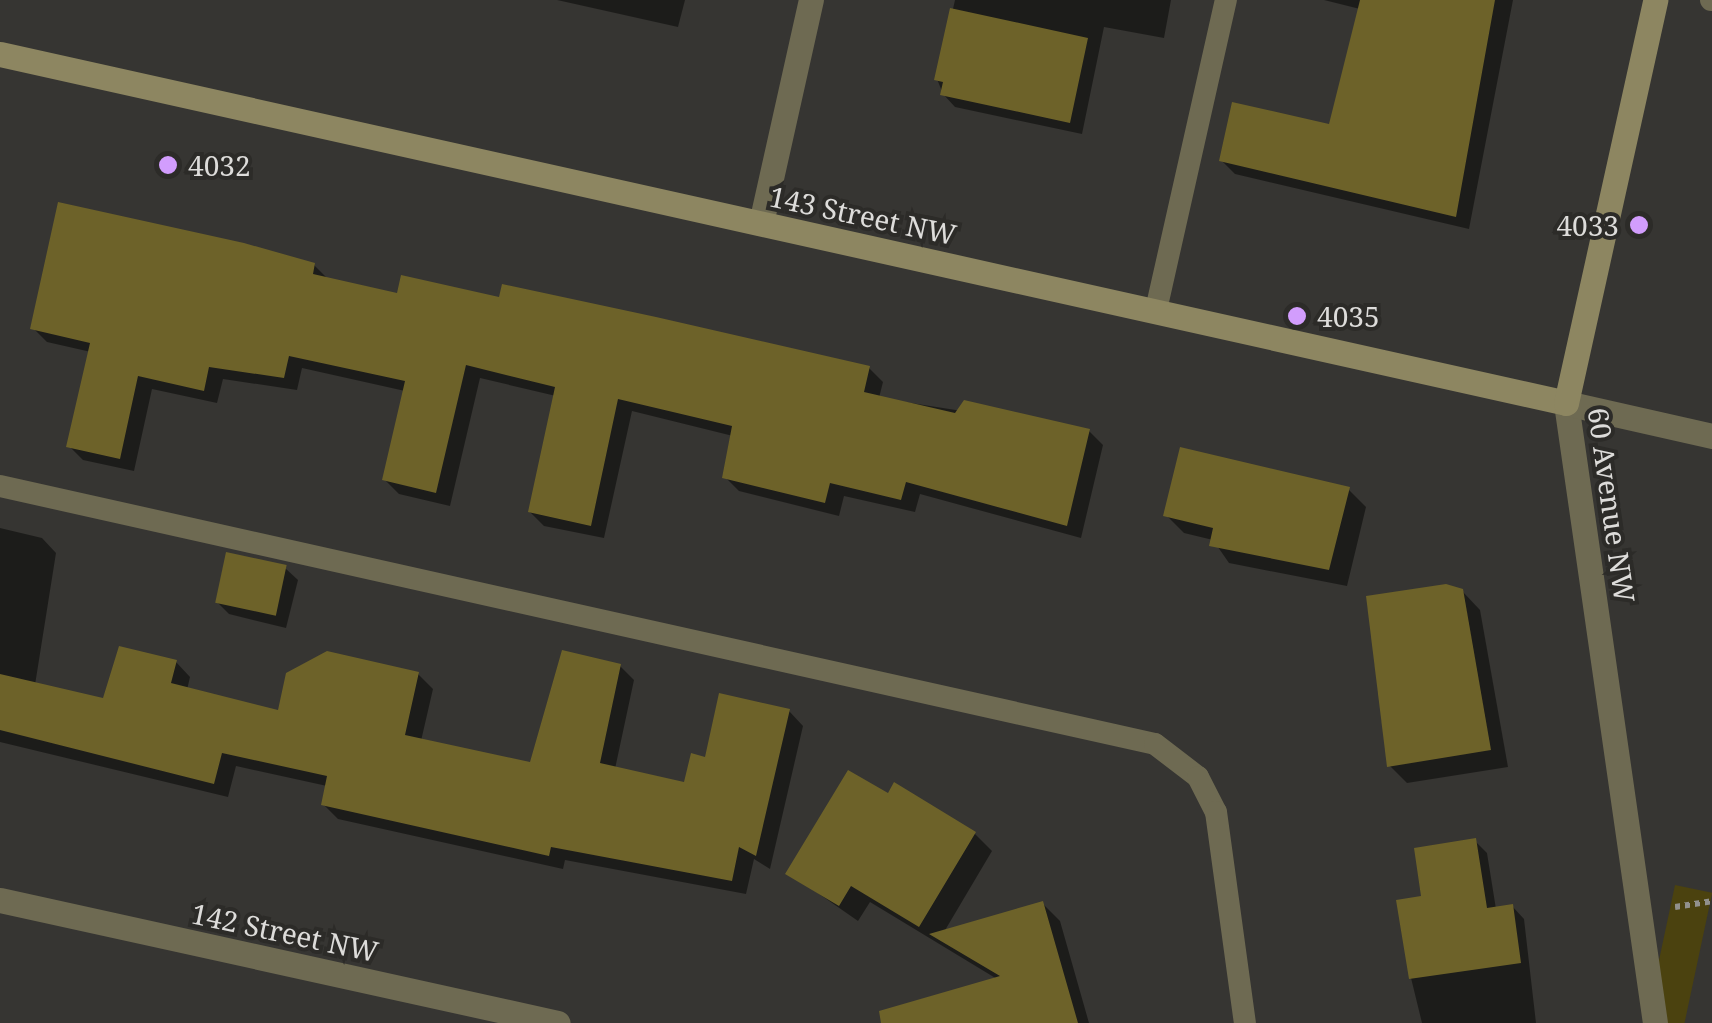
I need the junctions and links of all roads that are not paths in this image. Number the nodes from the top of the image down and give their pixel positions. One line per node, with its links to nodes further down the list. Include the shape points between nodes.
1 (811, 0): 5 (street)
2 (1226, 0): 6 (lane)
3 (1656, 0): 7 (street, 60 Avenue NW)
4 (0, 54): 5 (street, 143 Street NW)
5 (761, 223): 6 (street, 143 Street NW)
6 (1156, 310): 7 (street, 143 Street NW)
7 (1566, 403): 8 (street, 143 Street NW); 13 (street, 60 Avenue NW)
8 (1712, 436)
9 (0, 486): 12 (lane, via 1156,744 1198,777 1216,812)
10 (0, 900): 11 (street, 142 Street NW)
11 (558, 1023)
12 (1245, 1023)
13 (1655, 1023)

